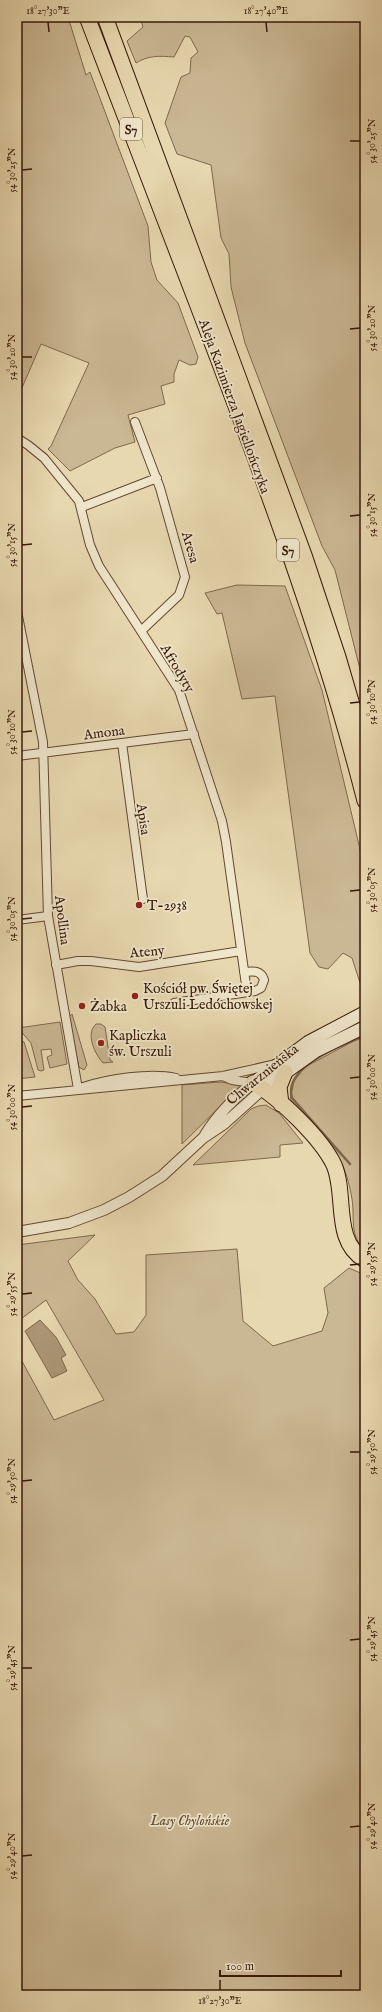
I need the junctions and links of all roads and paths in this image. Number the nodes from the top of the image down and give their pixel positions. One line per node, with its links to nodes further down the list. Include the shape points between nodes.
1 (87, 17): 3 (highway, Aleja Kazimierza Jagiellończyka / S7)
2 (105, 17): 3 (highway, Aleja Kazimierza Jagiellończyka / S7)
3 (180, 237): 4 (highway, Aleja Kazimierza Jagiellończyka / S7)
4 (203, 300): 13 (highway, Aleja Kazimierza Jagiellończyka / S7, via 304,555); 16 (highway, Aleja Kazimierza Jagiellończyka / S7, via 310,616)
5 (135, 422): 7 (street, Aresa)
6 (17, 438): 8 (street, Afrodyty, via 44,458 74,493)
7 (157, 478): 8 (street); 10 (street, Aresa, via 185,576 179,595)
8 (82, 507): 10 (street, Afrodyty, via 90,545 99,566)
9 (17, 611): 14 (street, Apollina)
10 (141, 631): 11 (street, Afrodyty, via 179,690)
11 (194, 734): 12 (street, Amona); 20 (street, Afrodyty, via 222,821)
12 (122, 743): 14 (street, Amona); 17 (street, Apisa)
13 (365, 749)
14 (44, 752): 15 (street, Amona); 18 (street, Apollina)
15 (17, 756)
16 (365, 800)
17 (143, 899)
18 (48, 916): 19 (street); 21 (street, Apollina)
19 (17, 920)
20 (241, 952): 21 (street, Ateny, via 139,967 91,961); 22 (street, Afrodyty)
21 (56, 965): 30 (street, Apollina)
22 (244, 972): 23 (street, Afrodyty); 23 (street, via 256,972 261,974 264,980 258,990)
23 (247, 992): 24 (street)
24 (174, 1003)
25 (365, 1012): 27 (main road, Chwarznieńska, via 327,1031)
26 (365, 1027): 27 (main road, Chwarznieńska)
27 (280, 1068): 28 (street, Chwarznieńska); 29 (main road, Chwarznieńska); 32 (highway)
28 (223, 1076): 29 (street, Chwarznieńska); 30 (street, Chwarznieńska, via 93,1090)
29 (258, 1085): 32 (highway); 33 (street, Chwarznieńska, via 235,1098 215,1118 203,1138 162,1176 122,1201 69,1223)
30 (78, 1089): 31 (street, Chwarznieńska)
31 (17, 1096)
32 (281, 1104): 34 (highway, via 317,1140 334,1165 341,1188 346,1236 352,1249)
33 (17, 1232)
34 (365, 1260)

